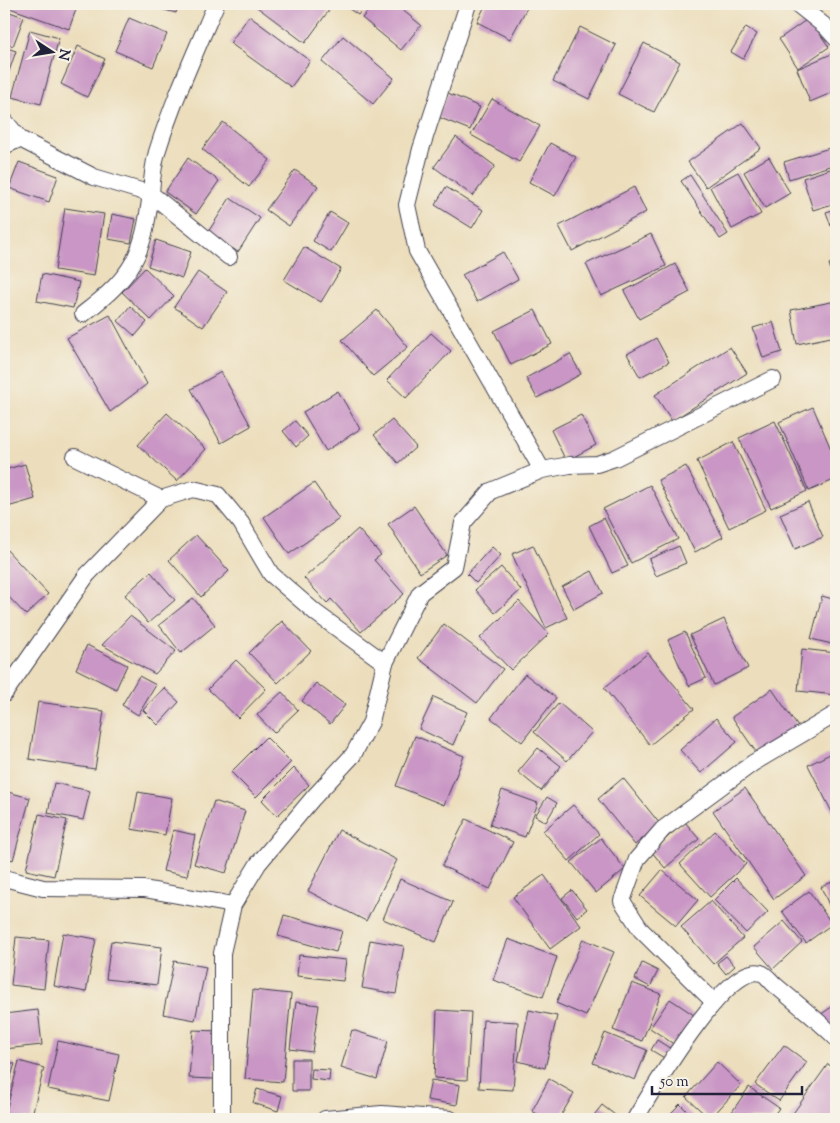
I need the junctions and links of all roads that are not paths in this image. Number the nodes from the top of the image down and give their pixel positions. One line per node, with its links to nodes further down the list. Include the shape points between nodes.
1 (216, 4): 8 (street, via 173,103 153,166)
2 (468, 4): 13 (street, via 421,149 407,205 417,251)
3 (797, 4): 4 (street)
4 (836, 38)
5 (4, 120): 6 (street)
6 (20, 139): 7 (street); 8 (street, via 94,177)
7 (4, 146)
8 (151, 194): 9 (street); 10 (street, via 142,246 132,266 113,291)
9 (229, 257)
10 (83, 314)
11 (773, 379): 13 (street, via 615,458 597,464)
12 (74, 457): 14 (street)
13 (542, 470): 15 (street, via 491,491 463,523 454,568 420,593)
14 (161, 500): 15 (street, via 193,489 218,495 241,523 271,574 316,613); 16 (street, via 87,575)
15 (385, 663): 19 (street, via 371,722 353,756 258,864)
16 (4, 694)
17 (834, 715): 20 (street, via 753,763 663,829 637,859 622,901 641,930)
18 (4, 878): 19 (street, via 43,888 144,889)
19 (233, 905): 22 (street, via 222,954)
20 (713, 1001): 21 (street, via 736,980 750,972 761,973 811,1013); 25 (street)
21 (836, 1038)
22 (222, 1119)
23 (325, 1119): 24 (street, via 382,1114)
24 (450, 1119)
25 (635, 1119)

